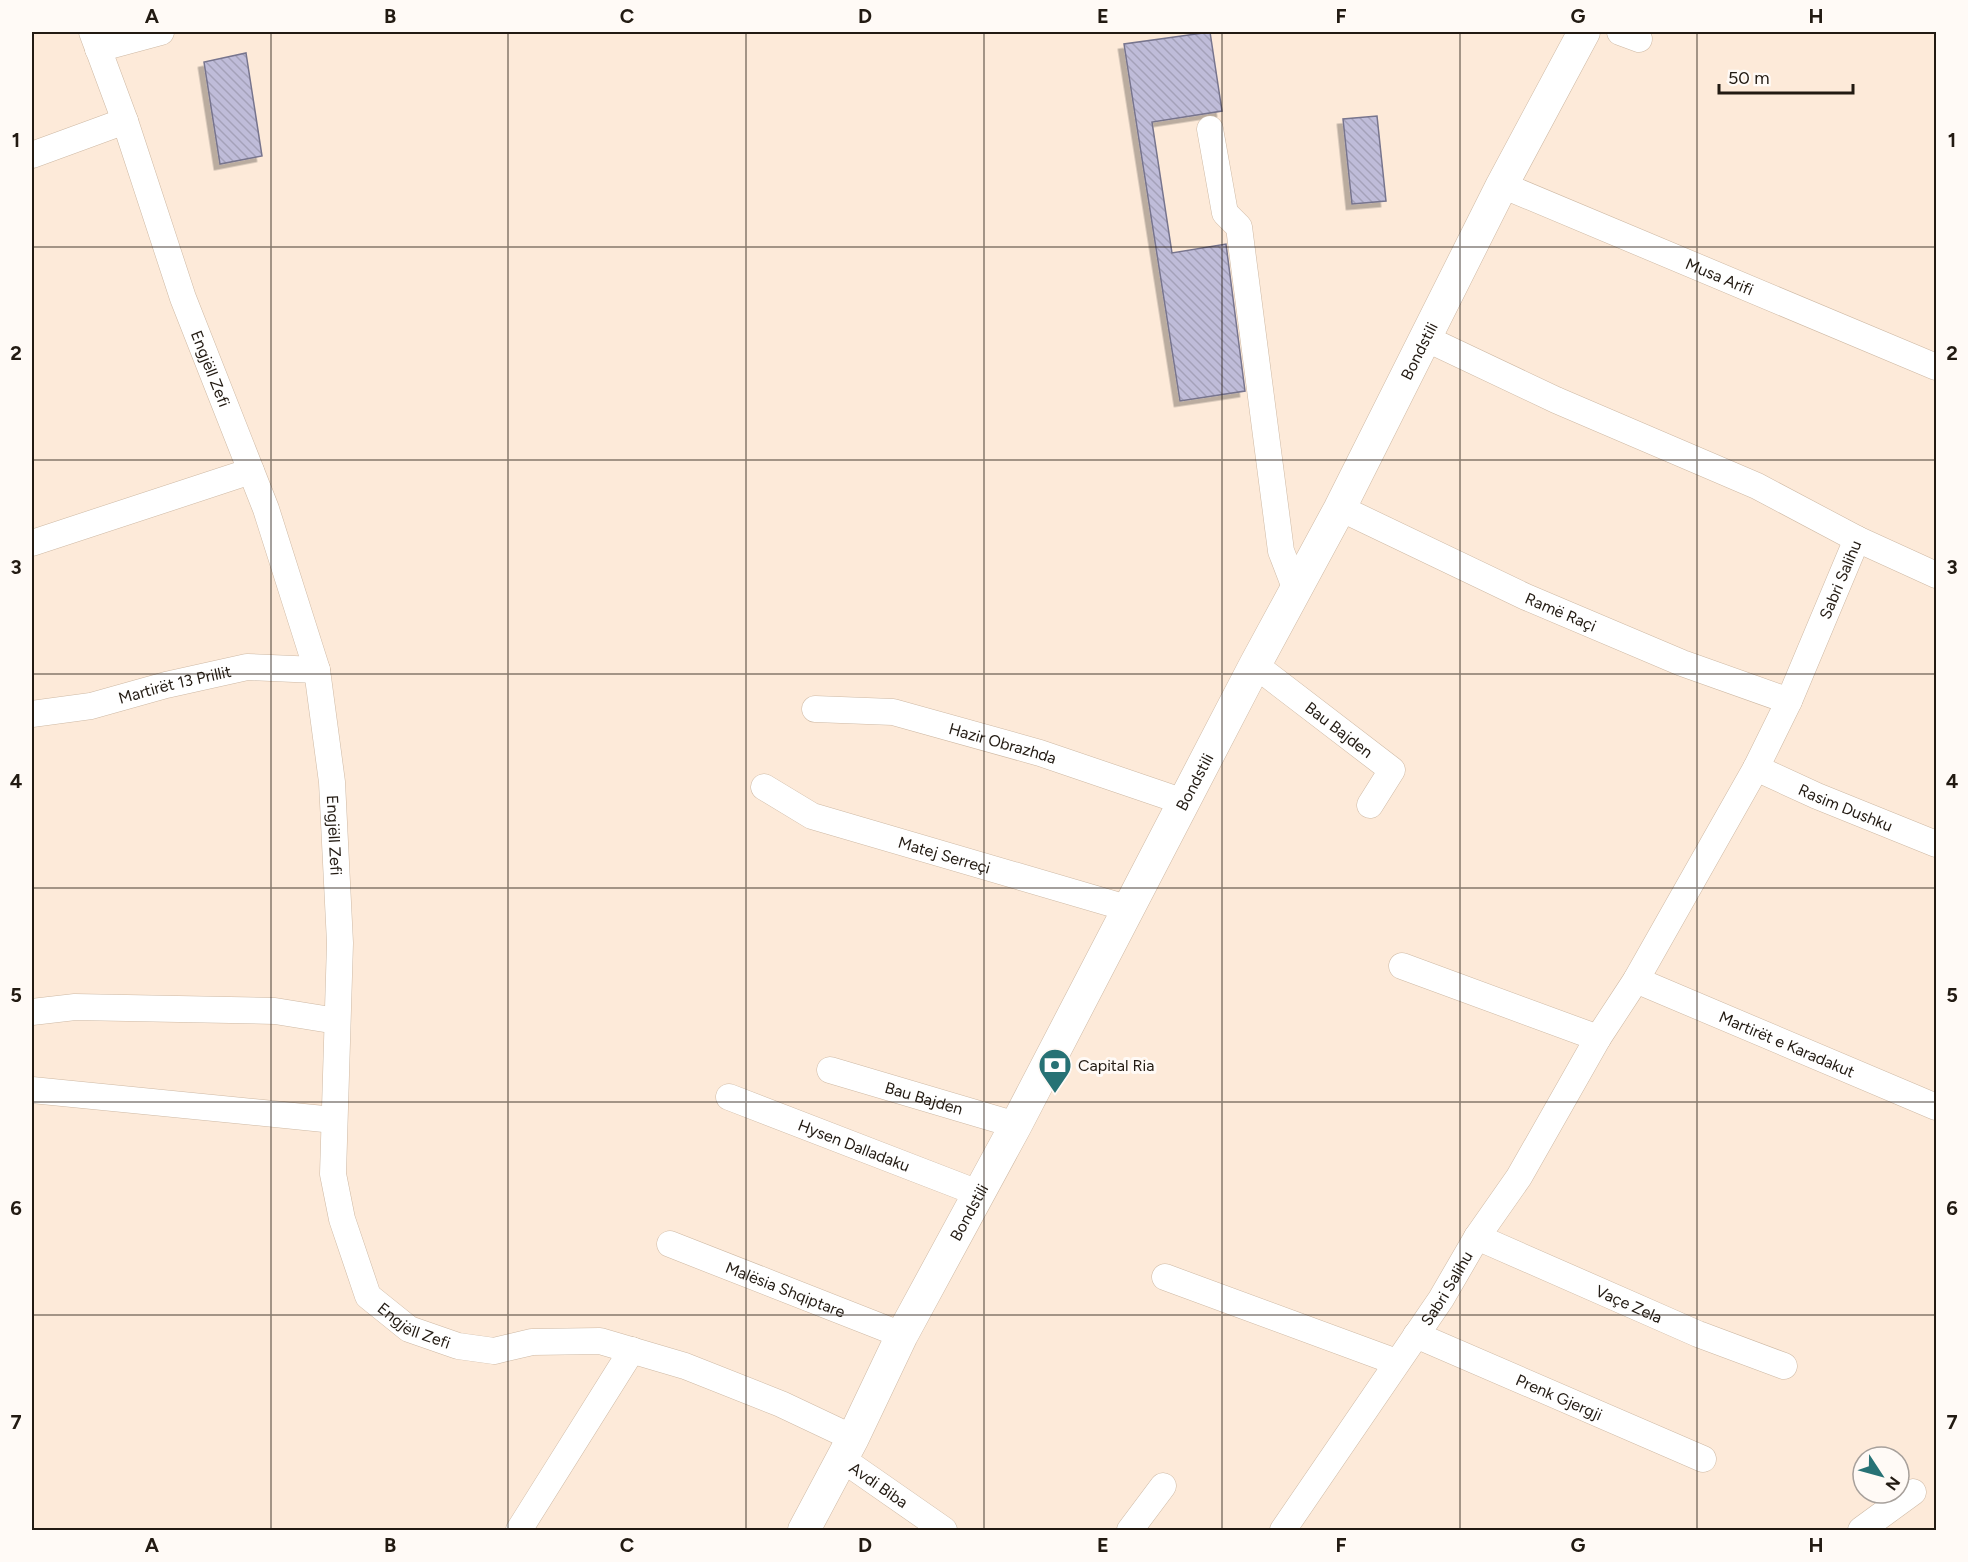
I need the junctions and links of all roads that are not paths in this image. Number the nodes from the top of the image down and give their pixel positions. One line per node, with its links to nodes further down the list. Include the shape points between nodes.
1 (161, 32): 3 (street)
2 (1584, 32): 7 (main road, Bondstili)
3 (95, 40): 4 (street, Engjëll Zefi)
4 (125, 121): 6 (street); 10 (street, Engjëll Zefi, via 183,298)
5 (1210, 129): 15 (street, via 1225,213 1239,227 1281,551)
6 (32, 155)
7 (1502, 185): 8 (main road, Bondstili); 9 (street, Musa Arifi)
8 (1425, 338): 11 (main road, Bondstili); 12 (street, Sabri Salihu, via 1556,400 1756,486)
9 (1936, 367)
10 (251, 471): 13 (street); 17 (street, Engjëll Zefi)
11 (1340, 508): 15 (main road, Bondstili); 18 (street, Ramë Raçi, via 1526,597 1682,663)
12 (1857, 539): 14 (street); 18 (street, Sabri Salihu)
13 (32, 543)
14 (1936, 575)
15 (1296, 590): 16 (main road, Bondstili)
16 (1255, 665): 23 (main road, Bondstili); 24 (street, Bau Bajden, via 1392,770)
17 (317, 670): 20 (street, Martirët 13 Prillit, via 247,667 91,706); 30 (street, Engjëll Zefi, via 332,782 340,943)
18 (1789, 701): 21 (street, Sabri Salihu)
19 (815, 709): 23 (street, Hazir Obrazhda, via 893,712 1040,753)
20 (32, 714)
21 (1755, 768): 25 (street, Rasim Dushku); 28 (street, Sabri Salihu)
22 (764, 787): 26 (street, Matej Serreçi, via 812,816)
23 (1184, 802): 26 (main road, Bondstili)
24 (1370, 805)
25 (1936, 844)
26 (1130, 909): 37 (main road, Bondstili)
27 (1402, 966): 31 (street)
28 (1636, 980): 31 (street, Sabri Salihu); 35 (street, Martirët e Karadakut)
29 (32, 1012): 30 (street, via 75,1006 275,1011)
30 (337, 1021): 36 (street, Engjëll Zefi)
31 (1598, 1038): 39 (street, Sabri Salihu, via 1519,1177)
32 (830, 1070): 37 (street, Bau Bajden)
33 (32, 1090): 36 (street)
34 (729, 1097): 38 (street, Hysen Dalladaku)
35 (1936, 1107)
36 (334, 1120): 44 (street, Engjëll Zefi, via 333,1174 357,1268 368,1296 409,1329 458,1346 494,1351 532,1342 600,1341)
37 (1016, 1125): 38 (main road, Bondstili)
38 (978, 1193): 42 (main road, Bondstili)
39 (1477, 1237): 43 (street, Sabri Salihu); 46 (street, Vaçe Zela, via 1698,1334)
40 (670, 1244): 42 (street, Malësia Shqiptare)
41 (1165, 1277): 45 (street)
42 (902, 1335): 47 (main road, Bondstili)
43 (1416, 1335): 45 (street, Sabri Salihu); 48 (street, Prenk Gjergji)
44 (632, 1350): 47 (street, Engjëll Zefi, via 685,1366 781,1404); 51 (street)
45 (1396, 1362): 55 (street, Sabri Salihu)
46 (1784, 1366)
47 (847, 1449): 52 (main road, Bondstili); 53 (street, Avdi Biba)
48 (1703, 1459)
49 (1163, 1486): 54 (street)
50 (1913, 1492): 56 (street)
51 (519, 1530)
52 (804, 1530)
53 (944, 1530)
54 (1130, 1530)
55 (1282, 1530)
56 (1861, 1530)

